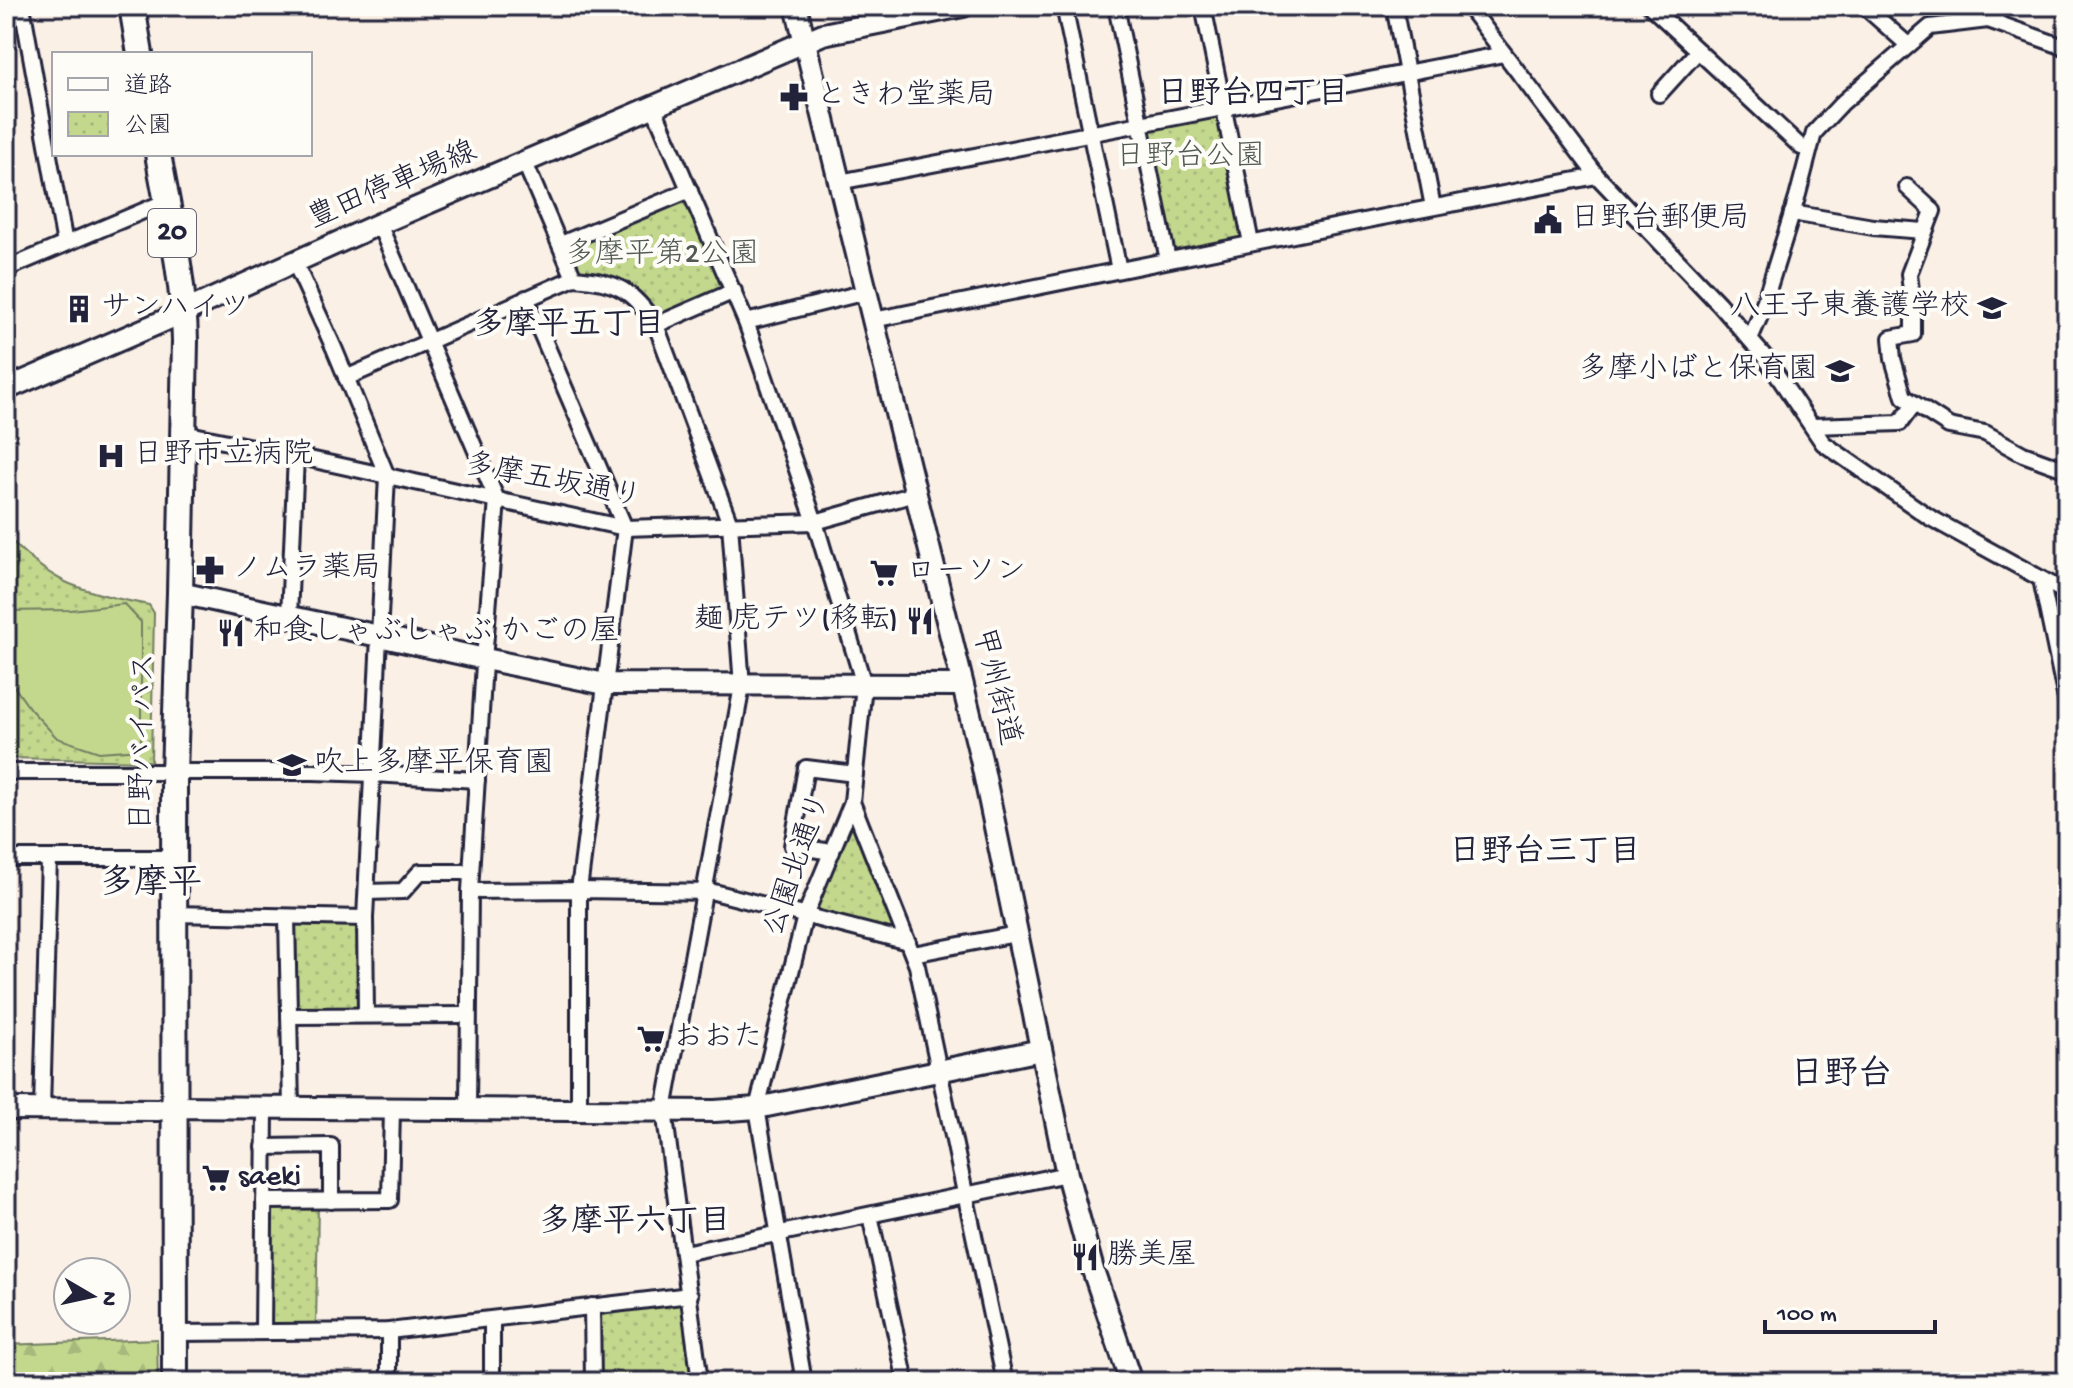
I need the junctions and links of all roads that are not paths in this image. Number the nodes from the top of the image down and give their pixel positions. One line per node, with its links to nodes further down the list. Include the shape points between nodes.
1 (22, 6): 40 (street)
2 (132, 6): 19 (highway)
3 (796, 6): 15 (main road, 甲州街道)
4 (963, 6): 13 (main road, 豊田停車場線)
5 (1064, 6): 26 (street)
6 (1116, 6): 25 (street)
7 (1203, 6): 24 (street)
8 (1394, 6): 21 (street)
9 (1468, 6): 20 (street)
10 (1650, 6): 18 (street)
11 (1864, 6): 16 (street)
12 (2006, 6): 14 (street)
13 (893, 13): 15 (main road, 豊田停車場線)
14 (1988, 20): 16 (street, via 1930,27); 17 (street)
15 (805, 43): 23 (main road, 豊田停車場線); 31 (main road, 甲州街道)
16 (1908, 45): 27 (street, via 1817,128)
17 (2067, 48)
18 (1698, 51): 22 (street); 27 (street, via 1801,147)
19 (140, 52)
20 (1504, 54): 21 (street); 30 (street)
21 (1407, 72): 24 (street); 35 (street)
22 (1659, 94)
23 (654, 108): 29 (main road, 豊田停車場線); 33 (street, 公園北通り)
24 (1224, 108): 25 (street); 39 (street)
25 (1140, 124): 26 (street); 42 (street)
26 (1090, 134): 31 (street); 45 (street)
27 (1809, 148): 36 (street)
28 (158, 156): 34 (highway, 日野バイパス / 20)
29 (525, 163): 37 (main road, 豊田停車場線); 41 (street)
30 (1597, 176): 35 (street); 54 (street)
31 (839, 182): 48 (main road, 甲州街道)
32 (1907, 187): 38 (street, via 1933,211)
33 (690, 190): 41 (street); 47 (street, 公園北通り)
34 (167, 201): 40 (street); 50 (highway, 日野バイパス / 20)
35 (1433, 207): 39 (street)
36 (1792, 213): 38 (street); 54 (street)
37 (379, 224): 43 (main road, 豊田停車場線); 55 (street)
38 (1924, 231): 58 (street, via 1909,274 1913,334 1891,338 1904,397)
39 (1251, 243): 42 (street)
40 (65, 244): 44 (street)
41 (561, 244): 46 (street)
42 (1168, 260): 45 (street)
43 (295, 263): 50 (main road, 豊田停車場線); 56 (street)
44 (6, 269)
45 (1119, 270): 51 (street)
46 (574, 278): 49 (street); 53 (street, via 624,289)
47 (734, 291): 52 (street, 公園北通り); 53 (street)
48 (866, 292): 51 (main road, 甲州街道); 52 (street)
49 (526, 298): 55 (street); 68 (street)
50 (184, 312): 57 (main road, 豊田停車場線); 60 (highway, 日野バイパス / 20)
51 (873, 320): 64 (main road, 甲州街道)
52 (746, 322): 66 (street, 公園北通り)
53 (656, 325): 67 (street)
54 (1750, 339): 59 (street)
55 (429, 340): 56 (street); 65 (street)
56 (346, 378): 63 (street)
57 (6, 389)
58 (1914, 404): 59 (street, via 1900,423); 62 (street, via 1949,426 1985,433)
59 (1813, 426): 69 (street, via 1823,443 1929,517)
60 (184, 433): 61 (street, 多摩五坂通り); 70 (highway, 日野バイパス / 20)
61 (296, 456): 63 (street, 多摩五坂通り); 72 (street)
62 (2067, 470)
63 (387, 476): 65 (street, 多摩五坂通り); 73 (street)
64 (915, 494): 66 (street, 多摩五坂通り); 77 (main road, 甲州街道)
65 (497, 500): 68 (street, 多摩五坂通り); 74 (street)
66 (815, 522): 67 (street, 多摩五坂通り); 76 (street, 公園北通り)
67 (730, 524): 68 (street, 多摩五坂通り); 78 (street)
68 (625, 528): 75 (street)
69 (2041, 579): 71 (street); 79 (street)
70 (180, 593): 72 (main road); 81 (highway, 日野バイパス / 20)
71 (2067, 593)
72 (289, 617): 73 (main road)
73 (380, 636): 74 (main road); 82 (street)
74 (485, 659): 75 (main road); 84 (street)
75 (605, 684): 78 (main road); 91 (street)
76 (864, 685): 77 (main road); 78 (main road); 83 (street, 公園北通り)
77 (962, 685): 99 (main road, 甲州街道)
78 (742, 686): 93 (street)
79 (2067, 704)
80 (6, 772): 81 (street)
81 (174, 773): 82 (street); 89 (highway, 日野バイパス / 20)
82 (373, 774): 84 (street); 94 (street)
83 (855, 774): 85 (street, 公園北通り); 86 (street, via 806,768 792,846)
84 (477, 780): 90 (street)
85 (852, 802): 86 (street, 公園北通り); 100 (street)
86 (832, 852): 96 (street, 公園北通り)
87 (6, 858): 88 (street)
88 (49, 858): 89 (street); 111 (street)
89 (175, 858): 95 (highway, 日野バイパス / 20)
90 (471, 872): 92 (street); 94 (street, via 420,872 403,891)
91 (579, 890): 92 (street); 93 (street); 114 (street)
92 (470, 891): 102 (street)
93 (705, 891): 96 (street); 115 (street)
94 (367, 892): 98 (street)
95 (174, 914): 97 (street); 106 (highway, 日野バイパス / 20)
96 (805, 916): 100 (street); 109 (street, 公園北通り)
97 (287, 917): 98 (street); 103 (street)
98 (365, 918): 101 (street)
99 (1016, 934): 100 (street); 104 (main road, 甲州街道)
100 (911, 948): 105 (street)
101 (366, 1015): 102 (street); 103 (street)
102 (468, 1015): 113 (street)
103 (289, 1016): 108 (street)
104 (1041, 1050): 105 (main road); 117 (main road, 甲州街道)
105 (940, 1070): 109 (main road); 118 (street)
106 (173, 1107): 107 (main road); 111 (main road); 129 (highway, 日野バイパス / 20)
107 (265, 1108): 108 (main road); 116 (street)
108 (291, 1108): 112 (main road)
109 (757, 1108): 115 (main road); 122 (street, 公園北通り)
110 (6, 1109): 111 (main road)
111 (42, 1109)
112 (392, 1109): 113 (main road); 120 (street, via 390,1200)
113 (468, 1109): 114 (main road)
114 (579, 1109): 115 (main road)
115 (664, 1110): 123 (street)
116 (264, 1147): 119 (street); 120 (street, via 331,1146)
117 (1067, 1174): 118 (street); 138 (main road, 甲州街道)
118 (964, 1196): 121 (street); 137 (street)
119 (264, 1201): 120 (street); 128 (street)
120 (331, 1201)
121 (870, 1215): 122 (street); 136 (street)
122 (779, 1234): 123 (street); 135 (street, 公園北通り)
123 (684, 1253): 124 (street)
124 (690, 1295): 125 (street); 134 (street)
125 (592, 1306): 126 (street); 133 (street)
126 (492, 1319): 127 (street); 132 (street)
127 (389, 1331): 128 (street); 131 (street)
128 (263, 1332): 129 (street)
129 (174, 1333): 130 (highway, 日野バイパス / 20)
130 (175, 1382)
131 (389, 1382)
132 (492, 1382)
133 (593, 1382)
134 (700, 1382)
135 (804, 1382)
136 (906, 1382)
137 (1005, 1382)
138 (1131, 1382)

